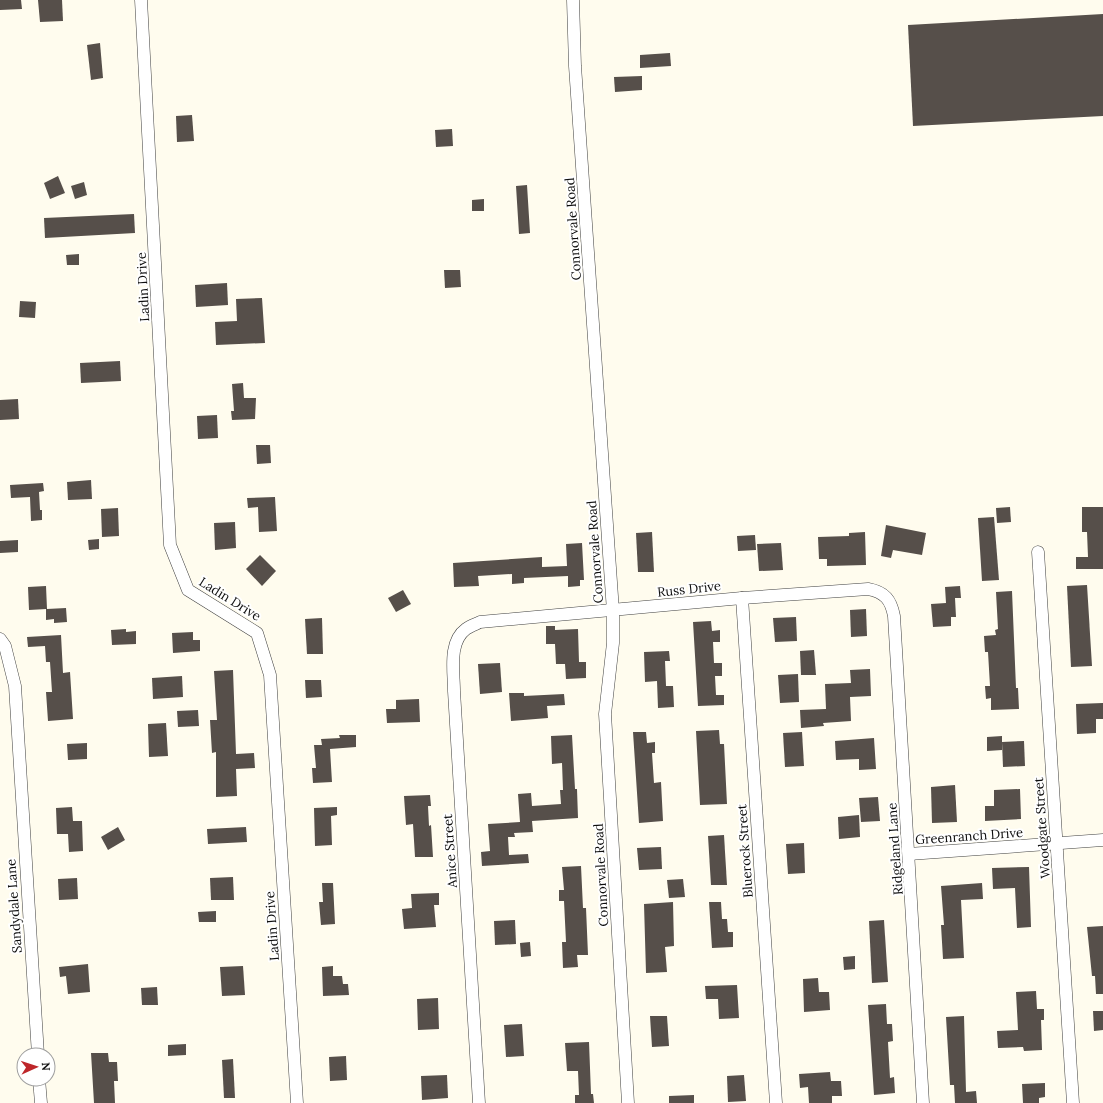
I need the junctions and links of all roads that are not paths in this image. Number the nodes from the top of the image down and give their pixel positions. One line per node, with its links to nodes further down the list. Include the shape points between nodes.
1 (141, 0): 15 (street, Ladin Drive, via 170,545 188,590 258,633 270,675)
2 (573, 0): 6 (street, Connorvale Road, via 575,74)
3 (1038, 552): 10 (street, Woodgate Street)
4 (886, 595): 5 (street, Russ Drive, via 868,589); 11 (street, Ridgeland Lane, via 892,605 894,616)
5 (742, 598): 6 (street, Russ Drive); 18 (street, Bluerock Street)
6 (613, 611): 7 (street, Russ Drive); 17 (street, Connorvale Road, via 613,643 605,714)
7 (494, 621): 16 (street, Anice Street, via 480,622 466,629 454,650 457,751)
8 (0, 639): 12 (street, Sandydale Lane, via 5,646 15,686)
9 (1103, 840): 10 (street, Greenranch Drive)
10 (1057, 844): 11 (street, Greenranch Drive); 20 (street, Woodgate Street)
11 (909, 854): 19 (street, Ridgeland Lane)
12 (38, 1047)
13 (40, 1087): 14 (street)
14 (41, 1103)
15 (297, 1103)
16 (479, 1103)
17 (628, 1103)
18 (776, 1103)
19 (923, 1103)
20 (1073, 1103)

